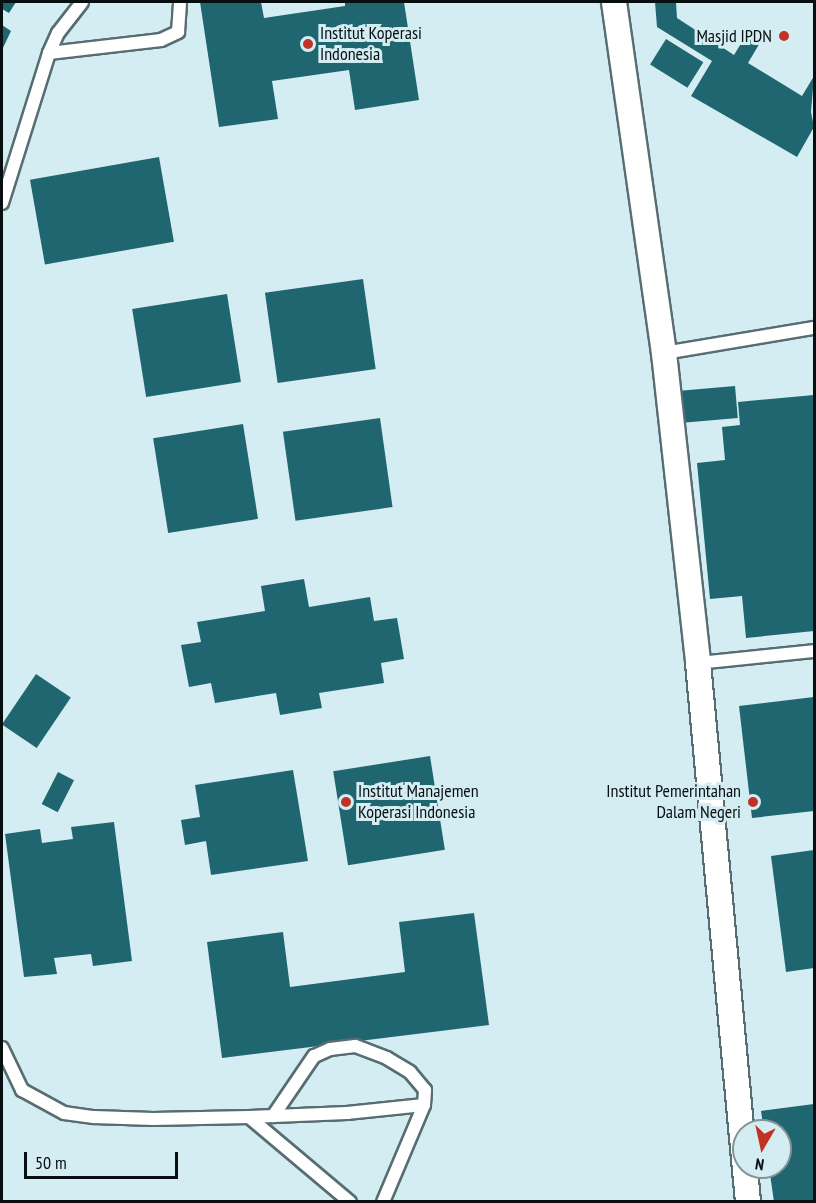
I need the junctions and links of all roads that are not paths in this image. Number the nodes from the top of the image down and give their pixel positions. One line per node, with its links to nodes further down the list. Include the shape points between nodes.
1 (82, 2): 4 (lane)
2 (180, 2): 4 (lane, via 178,32 161,40)
3 (614, 2): 7 (street)
4 (48, 53): 5 (lane)
5 (2, 203)
6 (814, 328): 7 (lane)
7 (664, 353): 9 (street)
8 (814, 651): 9 (lane)
9 (698, 663): 16 (street)
10 (2, 1048): 13 (lane, via 22,1090 64,1113 153,1119)
11 (424, 1105): 12 (lane); 12 (lane, via 425,1090 410,1072 355,1046 330,1049 314,1056); 15 (lane)
12 (273, 1116): 13 (lane)
13 (249, 1117): 14 (lane)
14 (350, 1202)
15 (383, 1202)
16 (748, 1202)

